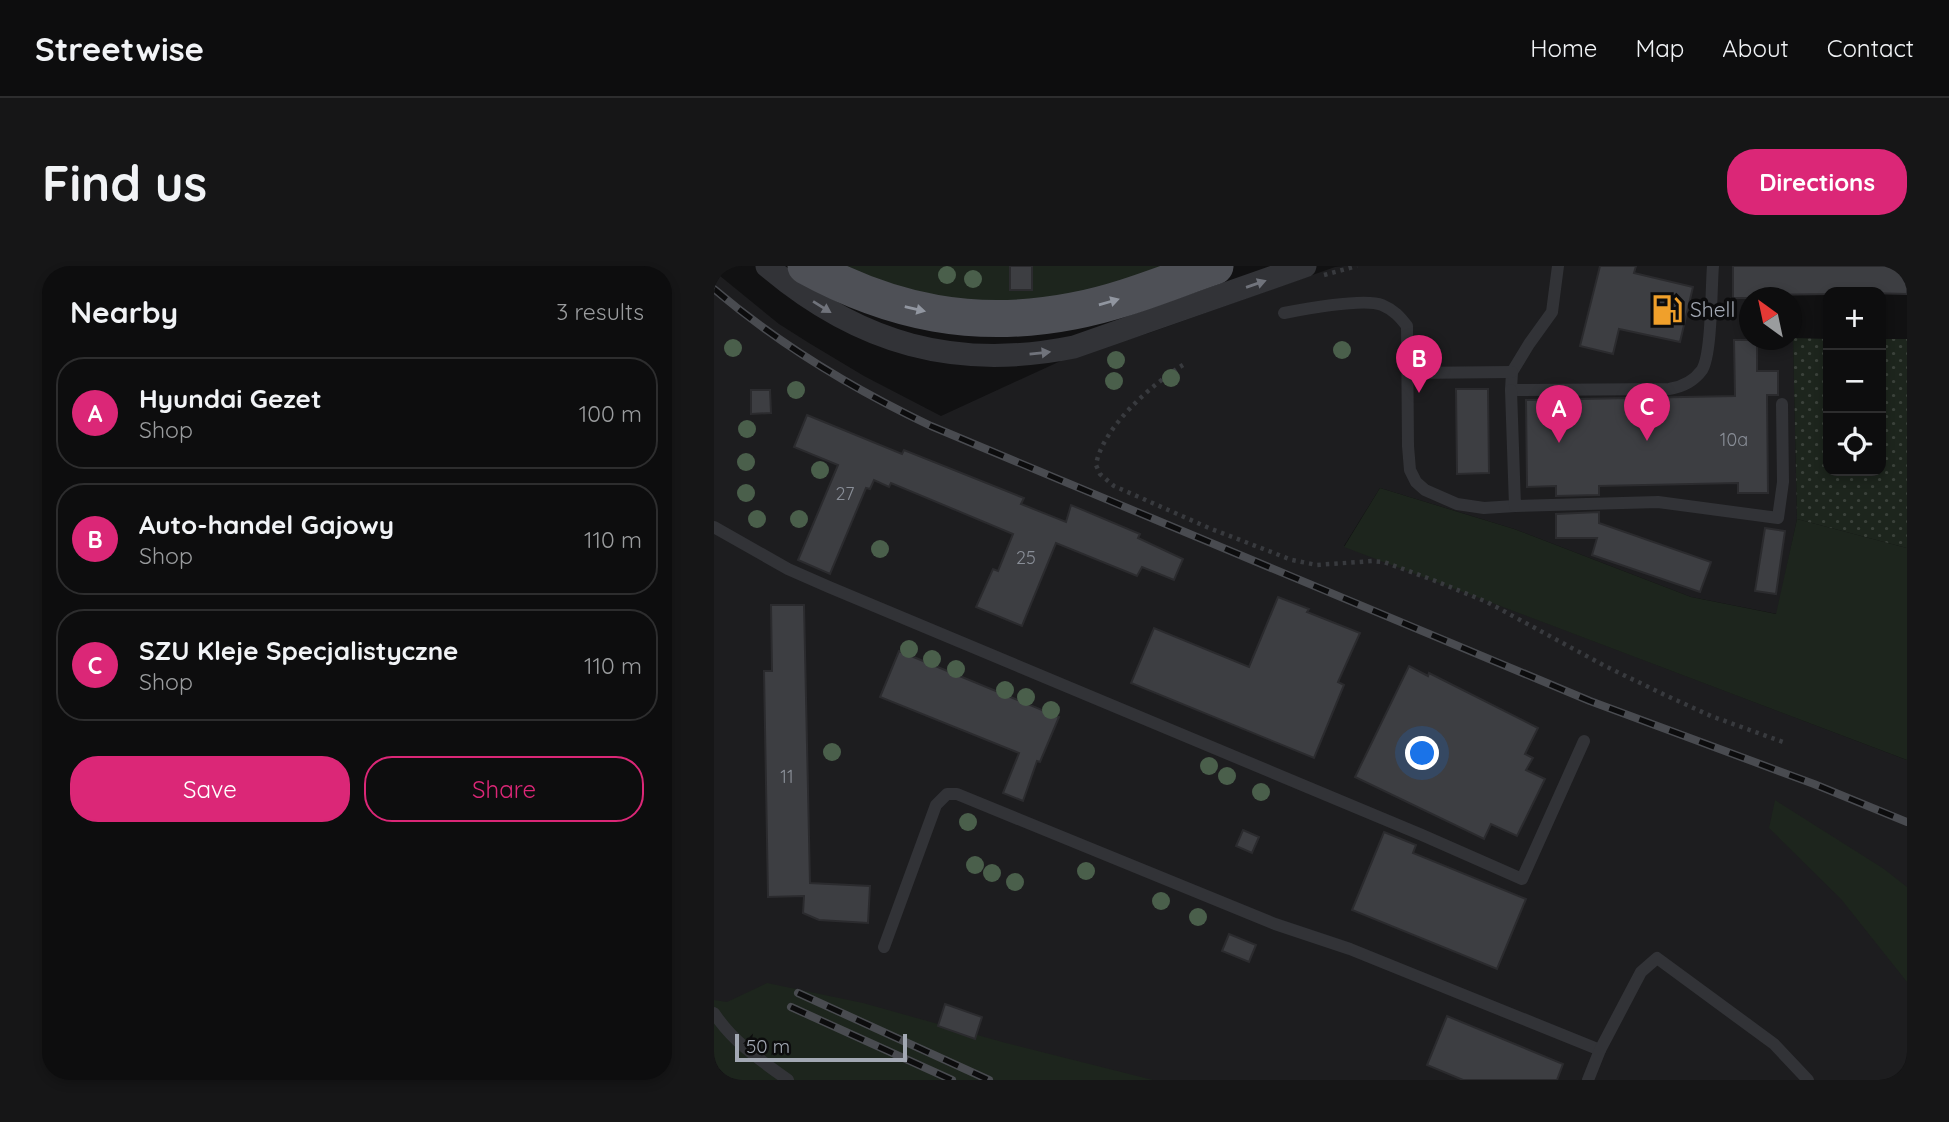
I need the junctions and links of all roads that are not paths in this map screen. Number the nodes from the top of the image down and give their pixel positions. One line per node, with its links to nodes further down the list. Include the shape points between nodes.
1 (767, 266): 4 (street, one-way to 4, via 824,309 873,333 926,349 986,356 1074,347)
2 (806, 266): 3 (main road, one-way to 3, via 883,301 969,318 1075,311)
3 (1215, 266)
4 (1305, 266)
5 (1558, 266): 8 (lane, via 1552,312)
6 (1713, 266): 10 (lane, via 1708,347 1702,370 1680,387)
7 (1284, 313): 9 (lane, via 1381,304 1396,312 1407,326)
8 (1512, 372): 9 (lane); 10 (lane)
9 (1408, 373): 12 (lane, via 1408,446 1416,482 1457,504)
10 (1511, 390): 12 (lane)
11 (1782, 404): 12 (lane, via 1783,482 1778,517 1658,502)
12 (1515, 506)
13 (714, 527): 14 (lane, via 819,583 1522,878)
14 (1584, 741)
15 (884, 947): 17 (lane, via 936,805 947,794 957,794)
16 (714, 1013): 18 (lane, via 739,1044)
17 (1600, 1050): 19 (lane); 20 (lane, via 1641,972 1657,958 1773,1044)
18 (788, 1080)
19 (1588, 1080)
20 (1808, 1080)

